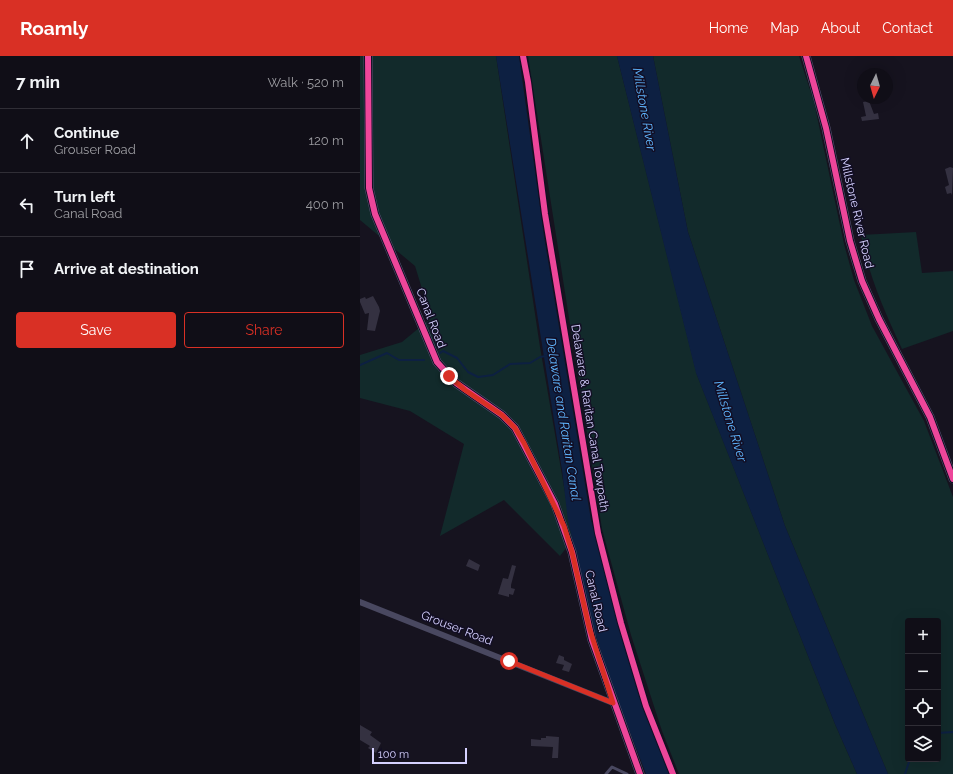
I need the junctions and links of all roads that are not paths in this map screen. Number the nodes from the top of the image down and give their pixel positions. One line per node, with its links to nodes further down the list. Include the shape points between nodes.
1 (368, 56): 5 (street, Canal Road, via 369,188 375,214 437,362 456,383 502,415 515,428 555,504 569,540 589,627)
2 (806, 56): 3 (street, Millstone River Road, via 826,128 850,241 862,281 930,417)
3 (953, 479)
4 (360, 602): 5 (street, Grouser Road)
5 (613, 703): 8 (street, Canal Road)
6 (606, 774): 7 (lane, via 612,767)
7 (627, 774)
8 (640, 774)

